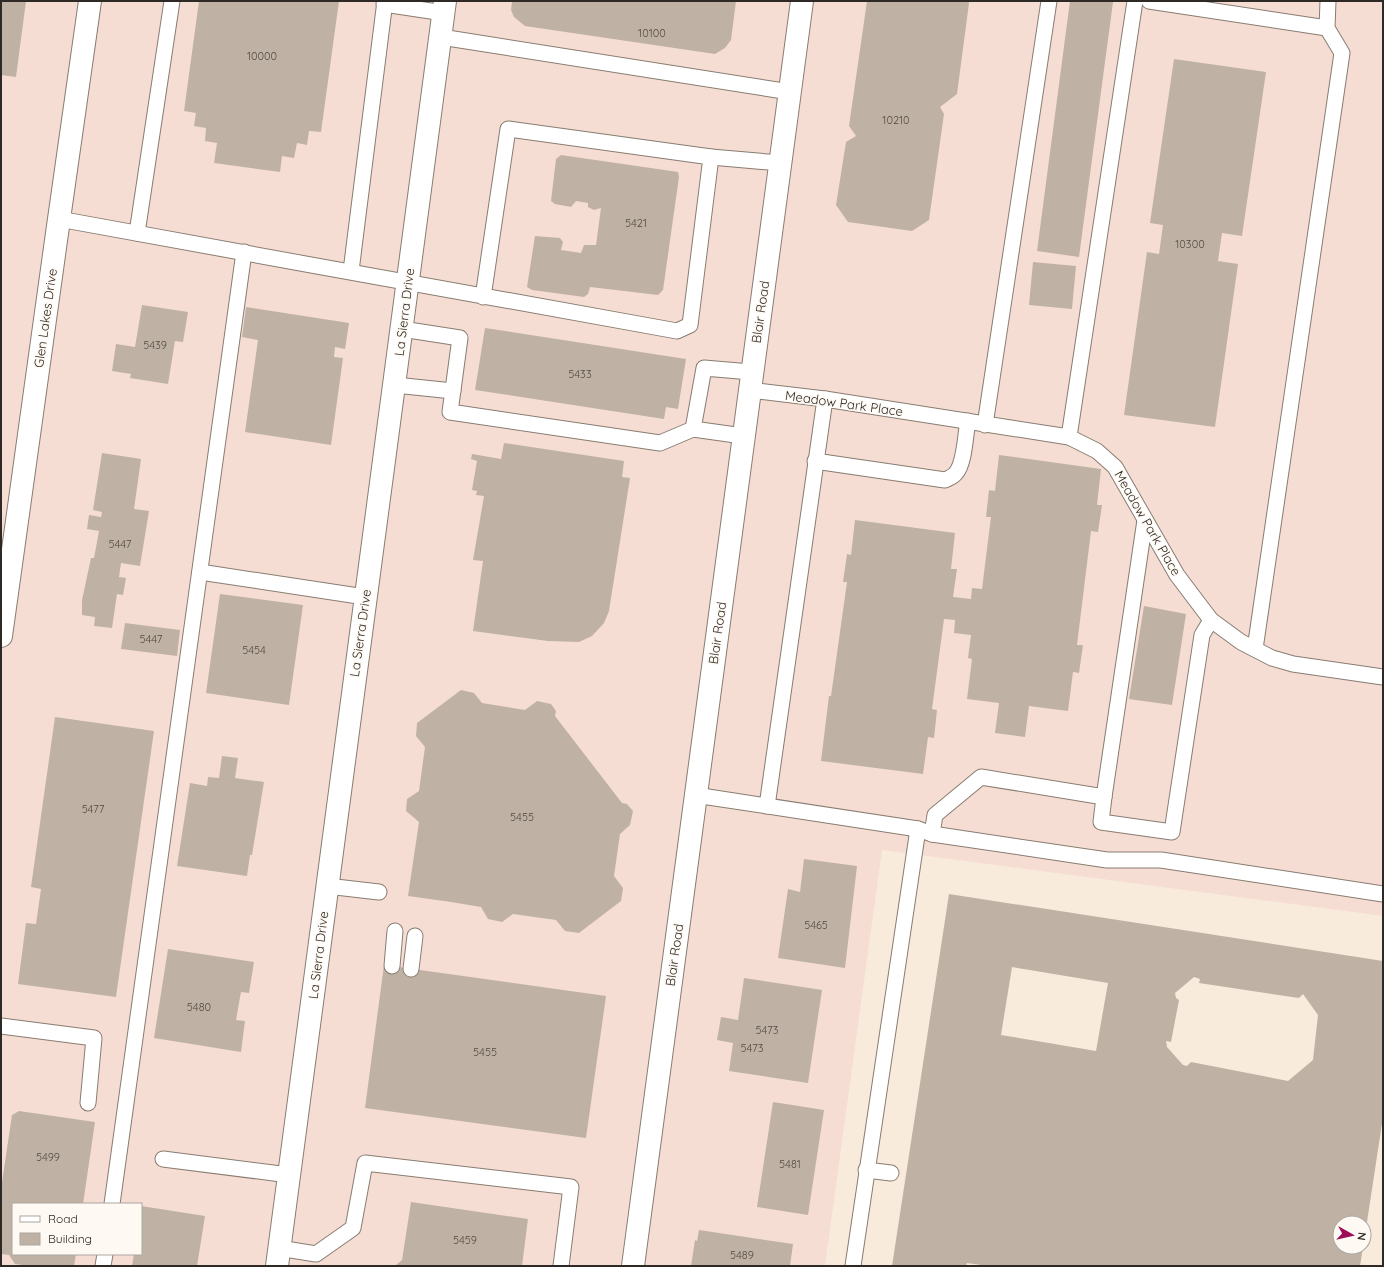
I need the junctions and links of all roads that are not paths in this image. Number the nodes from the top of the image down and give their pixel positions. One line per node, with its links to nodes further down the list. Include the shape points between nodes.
1 (90, 1): 15 (street, Glen Lakes Drive)
2 (172, 1): 16 (lane)
3 (802, 1): 12 (street, Blair Road)
4 (1049, 1): 27 (lane)
5 (1135, 1): 30 (lane)
6 (1149, 1): 10 (lane)
7 (1328, 1): 10 (lane)
8 (384, 2): 9 (lane); 18 (lane)
9 (445, 7): 11 (street, La Sierra Drive)
10 (1327, 28): 38 (lane, via 1342,53)
11 (441, 37): 12 (lane); 19 (street, La Sierra Drive)
12 (790, 92): 14 (street, Blair Road)
13 (711, 157): 14 (lane); 20 (lane, via 508,129); 20 (lane, via 690,325 677,330)
14 (780, 163): 22 (street, Blair Road)
15 (58, 219): 16 (lane); 34 (street, Glen Lakes Drive)
16 (137, 233): 17 (lane)
17 (244, 252): 18 (lane); 33 (lane)
18 (351, 271): 19 (lane)
19 (408, 282): 20 (lane); 21 (street, La Sierra Drive)
20 (483, 297)
21 (402, 329): 23 (street, La Sierra Drive); 24 (lane, via 460,338)
22 (750, 381): 25 (lane, Meadow Park Place); 28 (lane, Meadow Park Place, via 704,368); 29 (street, Blair Road)
23 (395, 385): 24 (lane); 35 (street, La Sierra Drive)
24 (453, 391): 28 (lane, via 450,412 660,443)
25 (825, 399): 26 (lane, Meadow Park Place); 31 (lane)
26 (968, 422): 27 (lane, Meadow Park Place); 31 (lane, via 960,468 955,475 945,480)
27 (986, 425): 30 (lane, Meadow Park Place)
28 (693, 429): 29 (lane)
29 (743, 436): 40 (street, Blair Road)
30 (1069, 437): 32 (lane, Meadow Park Place, via 1097,451 1116,467)
31 (816, 461): 42 (lane)
32 (1145, 520): 36 (lane, Meadow Park Place, via 1177,575); 41 (lane)
33 (200, 572): 35 (lane); 58 (lane)
34 (4, 597): 37 (street, Glen Lakes Drive)
35 (365, 597): 45 (street, La Sierra Drive)
36 (1211, 620): 38 (lane, Meadow Park Place); 41 (lane, via 1202,635 1172,832 1100,822)
37 (1, 636)
38 (1255, 649): 39 (lane, Meadow Park Place, via 1272,658 1293,664)
39 (1383, 678)
40 (695, 795): 42 (lane); 63 (street, Blair Road)
41 (1104, 797): 44 (lane, via 982,776 935,815)
42 (767, 806): 43 (lane)
43 (918, 829): 44 (lane); 55 (lane)
44 (932, 834): 47 (lane, via 1107,860 1161,860)
45 (327, 886): 46 (lane); 57 (street, La Sierra Drive)
46 (379, 892)
47 (1383, 894)
48 (395, 931): 50 (lane)
49 (415, 936): 51 (lane)
50 (392, 966)
51 (410, 969)
52 (1, 1026): 53 (lane, via 94,1038)
53 (88, 1103)
54 (163, 1159): 57 (lane)
55 (866, 1170): 56 (lane); 64 (lane)
56 (891, 1173)
57 (289, 1175): 60 (street, La Sierra Drive)
58 (112, 1203)
59 (105, 1255): 61 (lane)
60 (278, 1257): 62 (lane, via 316,1254 353,1228 365,1162 571,1188)
61 (103, 1266)
62 (561, 1266)
63 (633, 1266)
64 (852, 1266)

